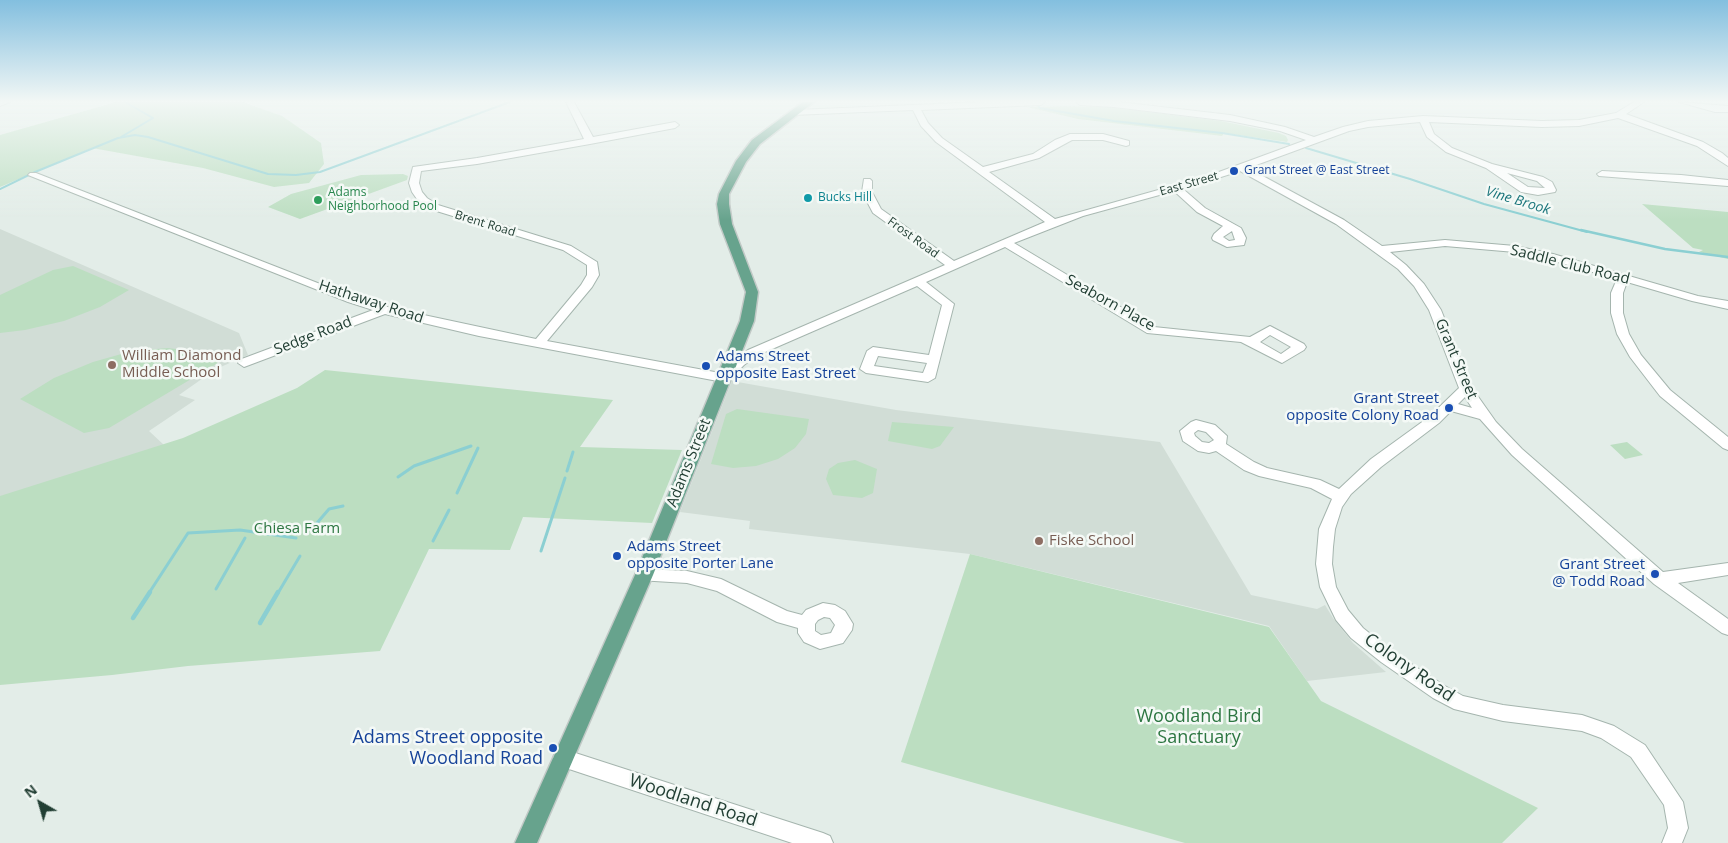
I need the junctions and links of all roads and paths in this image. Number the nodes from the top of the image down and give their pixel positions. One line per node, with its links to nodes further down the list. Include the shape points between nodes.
1 (588, 141): 30 (street, Brent Road, via 416,169 414,183 417,192 434,207 567,248 593,264 593,275 586,287)
2 (757, 141): 28 (main road, Adams Street, via 724,194 723,204 726,224 752,292)
3 (941, 141): 13 (street)
4 (1060, 141): 13 (street, via 1036,156)
5 (1120, 141): 9 (street)
6 (1310, 141): 12 (street, East Street)
7 (1437, 141): 11 (street)
8 (1693, 141): 10 (street)
9 (1126, 143)
10 (1728, 163)
11 (1489, 166): 11 (street, via 1526,190 1551,190 1549,184 1540,179)
12 (1242, 168): 18 (street, East Street); 22 (street, Grant Street, via 1340,222)
13 (981, 171): 19 (street)
14 (1602, 174): 17 (street)
15 (33, 175): 27 (street, Hathaway Road)
16 (867, 181): 23 (street, Frost Road, via 867,192 878,211)
17 (1728, 183)
18 (1177, 188): 19 (street, East Street); 20 (street, via 1199,208)
19 (1053, 223): 21 (street, East Street)
20 (1228, 225)
21 (1007, 243): 23 (street, East Street); 29 (street, Seaborn Place, via 1151,330)
22 (1379, 250): 24 (street, Saddle Club Road, via 1445,243 1490,246 1549,256); 35 (street, Grant Street, via 1402,267 1425,294 1444,329)
23 (953, 266): 25 (street, East Street)
24 (1623, 278): 26 (street, Saddle Club Road); 39 (street, via 1616,293 1617,313 1623,334 1636,357 1665,392)
25 (918, 281): 31 (street, East Street); 32 (street, via 948,304)
26 (1728, 305)
27 (384, 310): 30 (street, Hathaway Road); 33 (street, Sedge Road)
28 (738, 342): 31 (street); 34 (main road, Adams Street)
29 (1252, 342)
30 (539, 343): 34 (street, Hathaway Road)
31 (755, 351): 34 (street, East Street)
32 (934, 360): 32 (street, via 928,378 866,369 873,351)
33 (244, 363)
34 (723, 378): 42 (main road, Adams Street)
35 (1466, 389): 36 (street, Colony Road); 37 (street, Grant Street)
36 (1449, 406): 37 (street); 40 (street, Colony Road, via 1376,463)
37 (1484, 416): 43 (street, Grant Street, via 1517,452)
38 (1218, 445): 40 (street, via 1254,468 1315,484)
39 (1728, 445)
40 (1341, 497): 49 (street, Colony Road, via 1327,529 1324,564 1328,587 1350,626 1387,657 1460,703 1503,713 1582,723 1626,742 1638,751 1673,802 1678,828)
41 (1728, 569): 43 (street)
42 (644, 575): 44 (street, via 687,577 722,586 783,617); 46 (main road, Adams Street)
43 (1660, 579): 45 (street, Grant Street)
44 (806, 623)
45 (1728, 628)
46 (563, 758): 47 (main road, Adams Street); 48 (street, Woodland Road)
47 (526, 843)
48 (823, 843)
49 (1672, 843)

